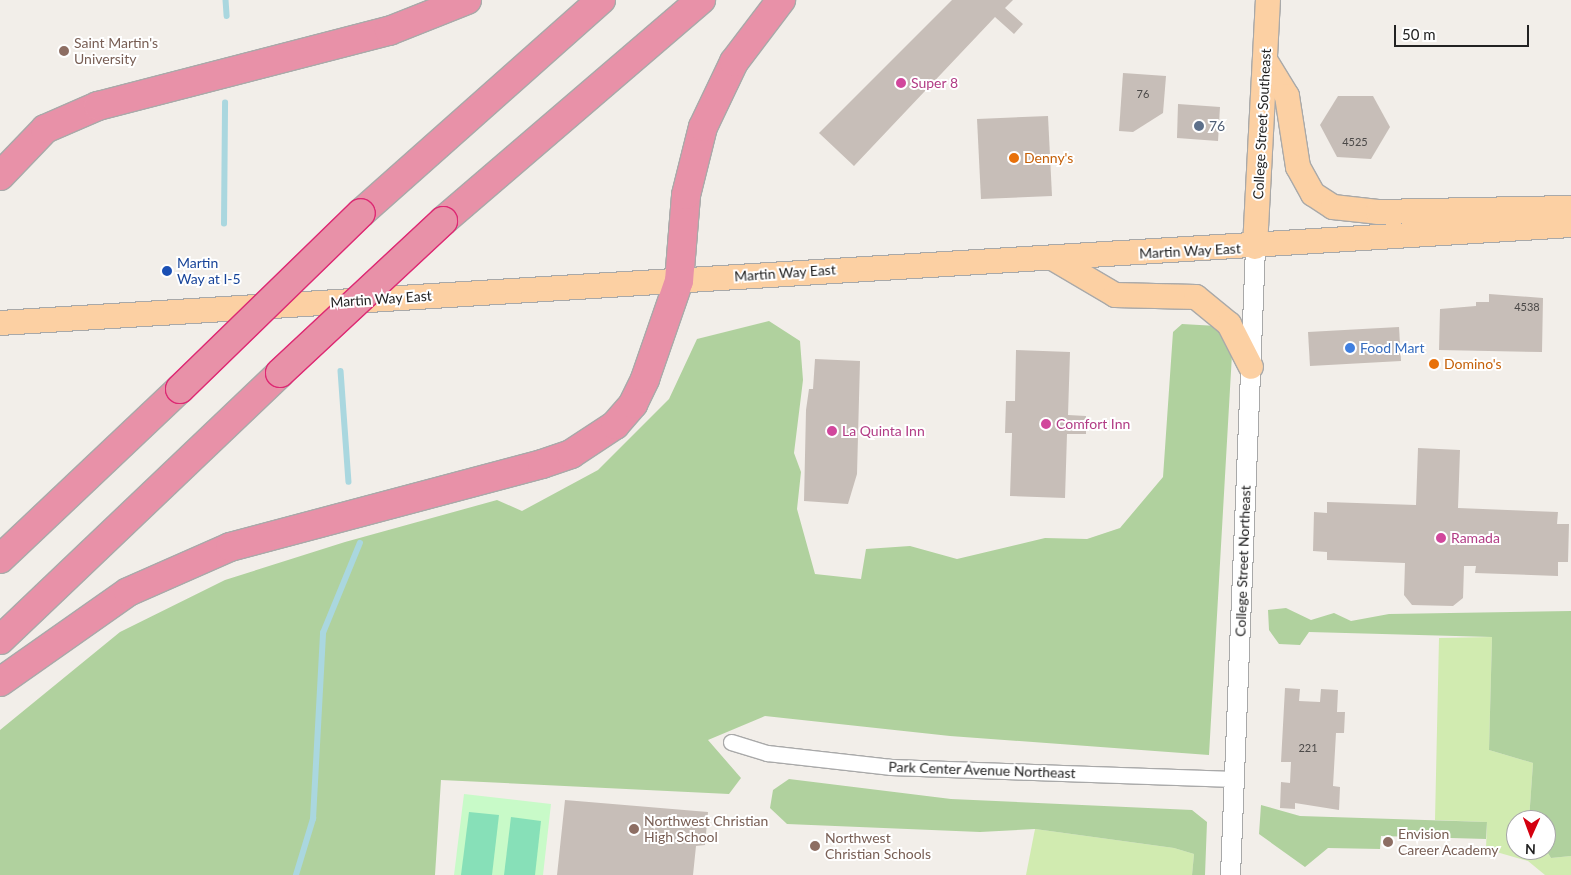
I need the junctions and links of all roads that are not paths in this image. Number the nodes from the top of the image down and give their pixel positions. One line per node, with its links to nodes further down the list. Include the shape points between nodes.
1 (467, 0): 7 (highway, via 389,31 98,106 45,129)
2 (601, 0): 15 (highway, bridge, via 361,213)
3 (701, 0): 16 (highway, bridge, via 442,221)
4 (781, 0): 12 (highway, via 738,55 703,127 686,195)
5 (1268, 0): 6 (main road, College Street Southeast)
6 (1265, 60): 8 (main road, via 1287,96 1298,167 1313,194 1333,207 1378,212); 10 (main road, College Street Southeast)
7 (0, 176)
8 (1571, 208)
9 (1571, 225): 10 (main road, Martin Way East)
10 (1255, 247): 11 (main road, Martin Way East); 14 (street, College Street Northeast)
11 (1054, 259): 12 (main road, Martin Way East); 14 (main road, via 1115,295 1196,297 1229,324)
12 (679, 281): 13 (main road, Martin Way East); 17 (highway, via 633,404 592,442 542,464 230,547 128,592)
13 (0, 323)
14 (1250, 367): 19 (street, College Street Northeast)
15 (0, 559)
16 (0, 640)
17 (0, 682)
18 (732, 742): 19 (street, Park Center Avenue Northeast, via 767,753 890,767)
19 (1234, 780): 20 (street, College Street Northeast)
20 (1230, 875)

